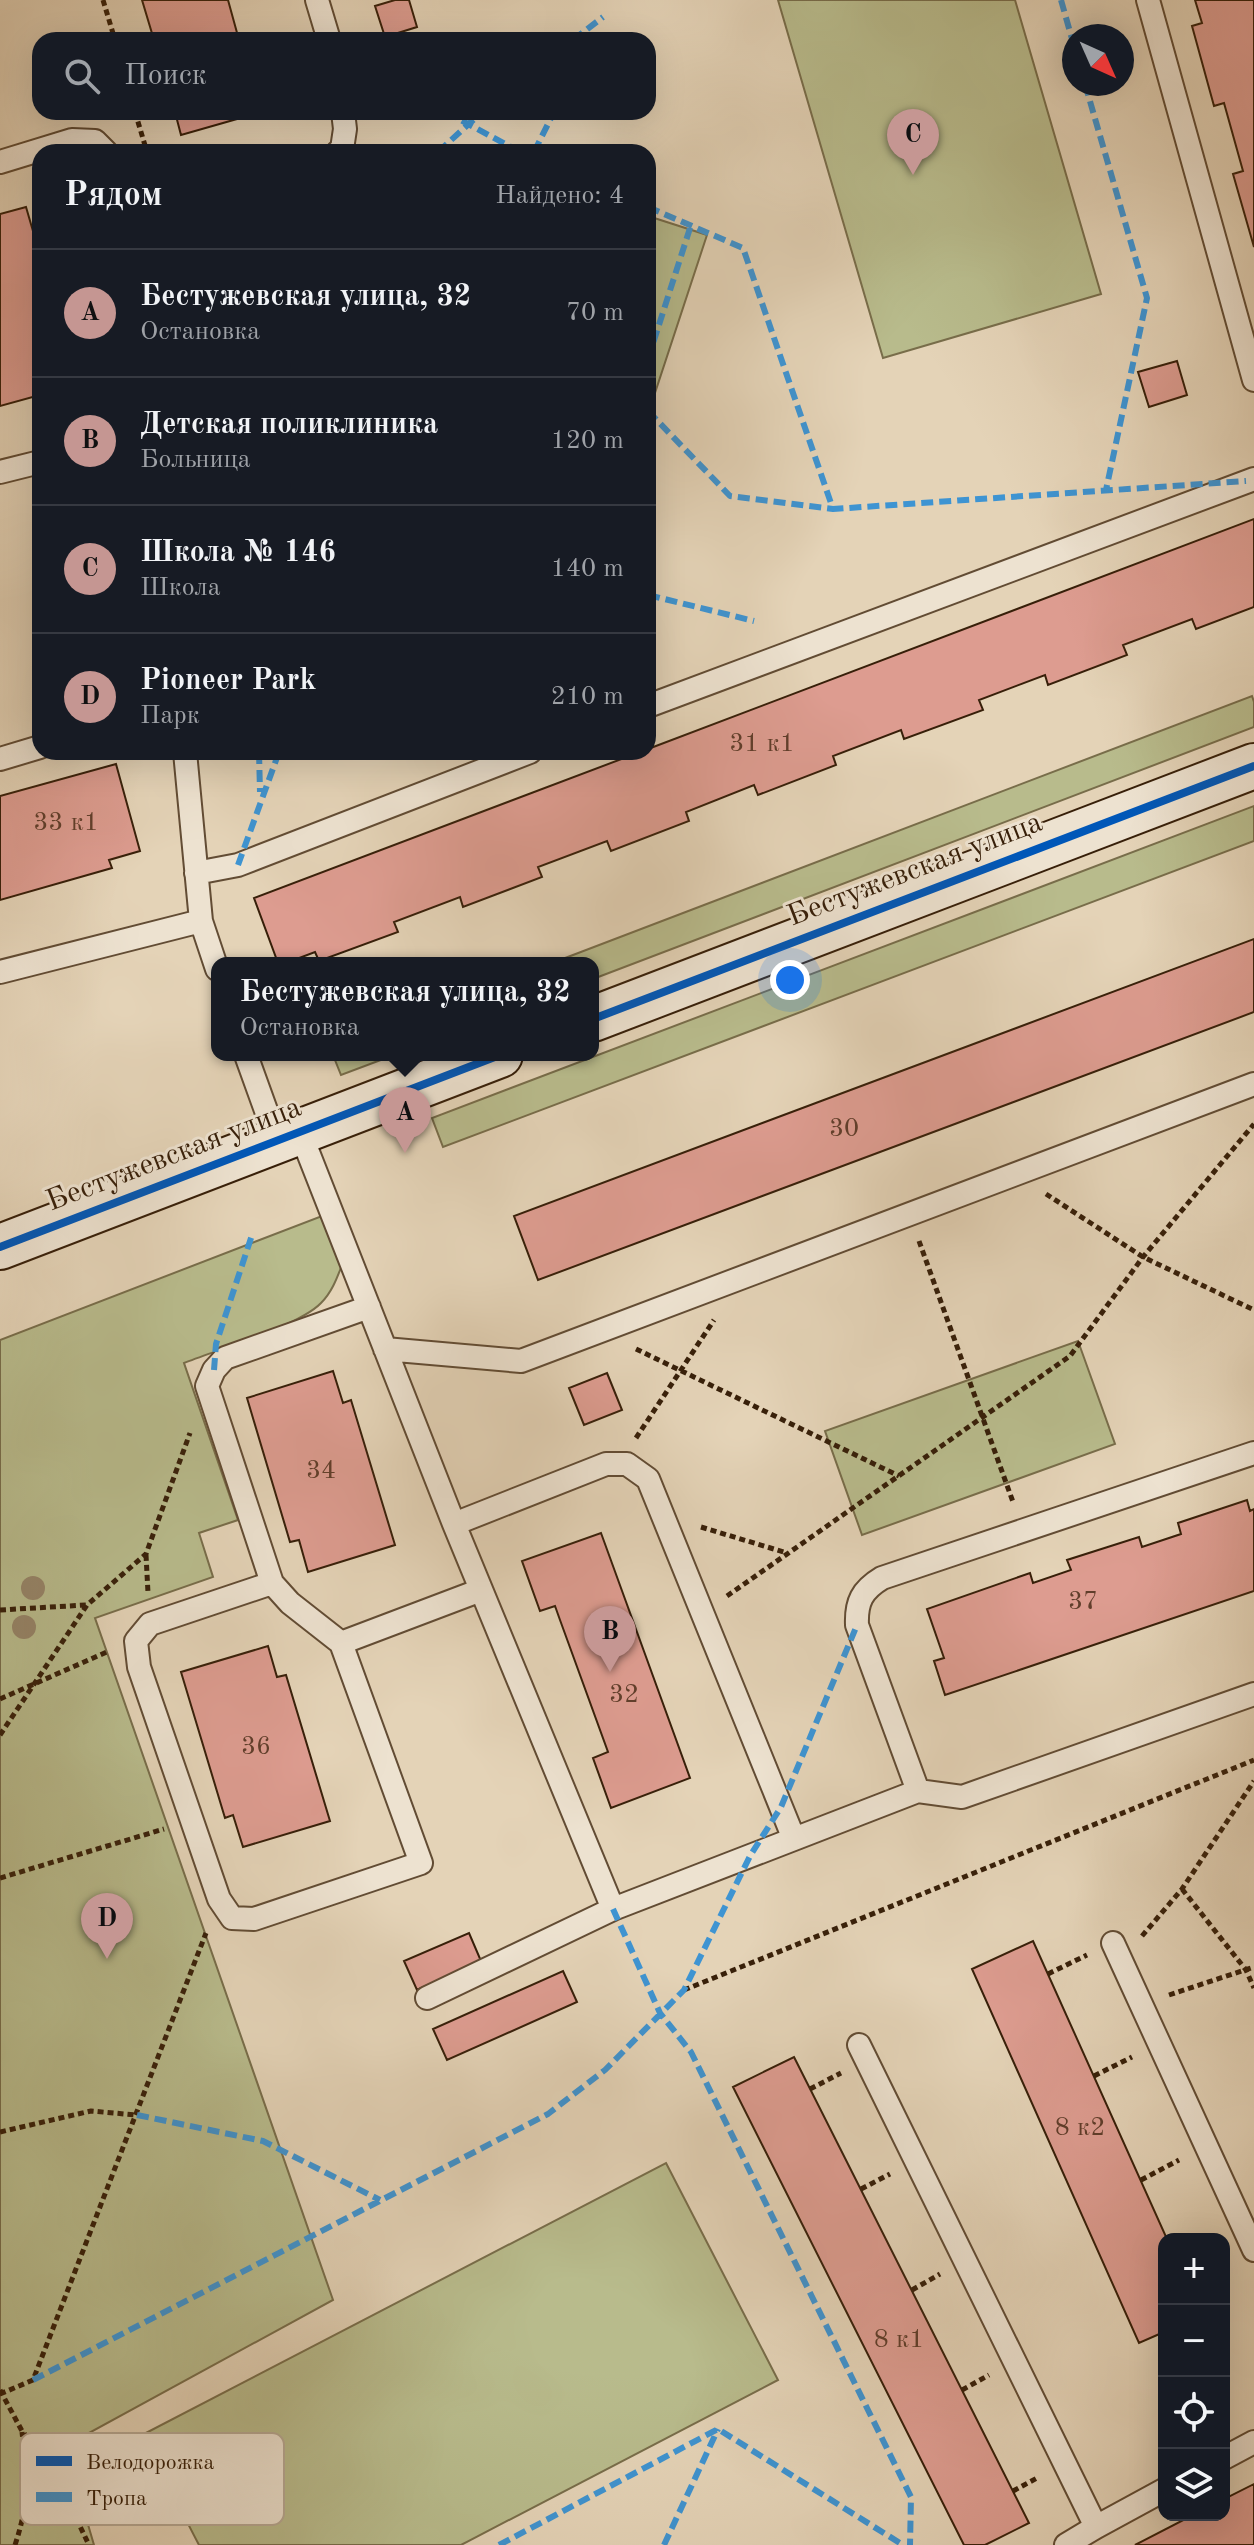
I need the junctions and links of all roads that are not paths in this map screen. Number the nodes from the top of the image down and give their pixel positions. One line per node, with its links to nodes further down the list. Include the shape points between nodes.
1 (317, 0): 3 (lane)
2 (1148, 0): 10 (lane)
3 (327, 32)
4 (344, 120): 7 (lane)
5 (59, 144): 6 (lane)
6 (98, 144)
7 (343, 144)
8 (32, 152): 9 (lane)
9 (0, 162)
10 (1254, 380)
11 (32, 464): 12 (lane)
12 (0, 472)
13 (1254, 479): 14 (lane)
14 (656, 703)
15 (32, 749): 16 (lane)
16 (0, 759)
17 (186, 760): 20 (lane)
18 (509, 760): 20 (lane, via 238,865)
19 (1254, 766): 24 (street, Бестужевская улица)
20 (196, 873): 21 (lane)
21 (201, 921): 22 (lane); 23 (lane)
22 (213, 957)
23 (0, 972)
24 (599, 1017)
25 (249, 1061): 28 (lane)
26 (484, 1061): 28 (street, Бестужевская улица)
27 (1254, 1084): 31 (lane, via 521,1361)
28 (288, 1137): 29 (street, Бестужевская улица); 30 (lane)
29 (0, 1247)
30 (369, 1307): 31 (lane); 34 (lane, via 225,1358 207,1386)
31 (385, 1349): 33 (lane)
32 (1254, 1453): 38 (lane, via 866,1587 856,1606 857,1625)
33 (454, 1524): 35 (lane); 39 (lane, via 606,1464 627,1464 648,1479)
34 (272, 1583): 36 (lane); 36 (lane, via 150,1624 136,1641 139,1667 219,1899 232,1918 254,1919 421,1863)
35 (481, 1590): 36 (lane); 40 (lane)
36 (341, 1643)
37 (1254, 1694): 38 (lane, via 962,1797)
38 (918, 1791): 39 (lane)
39 (794, 1839): 40 (lane)
40 (613, 1909): 42 (lane)
41 (1117, 1951): 44 (lane)
42 (427, 1998)
43 (859, 2045): 48 (lane)
44 (1254, 2250)
45 (1254, 2442): 46 (lane)
46 (1230, 2455)
47 (1158, 2493): 48 (lane)
48 (1096, 2527): 49 (lane)
49 (1066, 2545)

